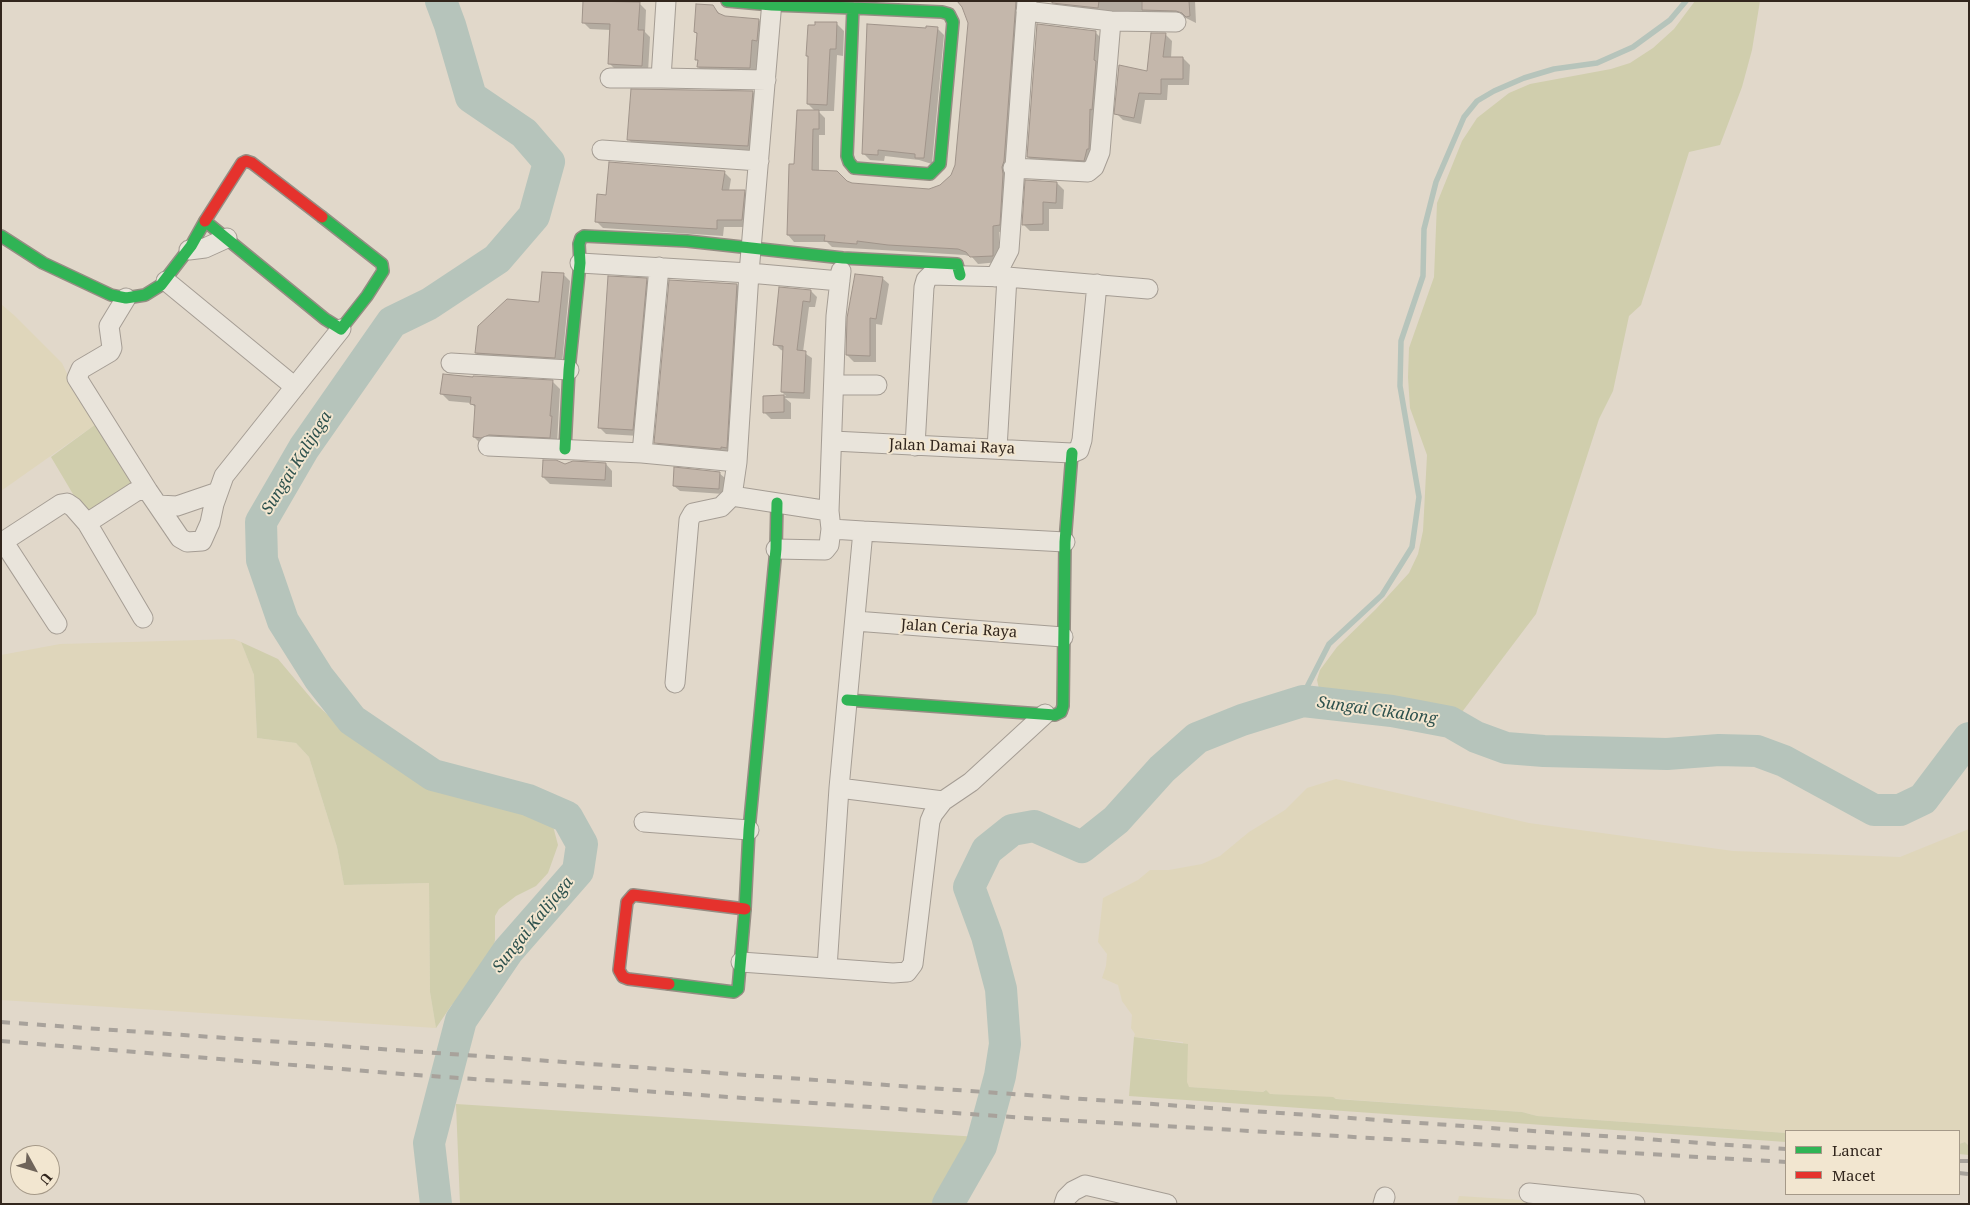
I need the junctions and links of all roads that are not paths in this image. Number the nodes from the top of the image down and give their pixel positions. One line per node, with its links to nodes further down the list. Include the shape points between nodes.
1 (666, 1): 9 (street)
2 (727, 1): 3 (street)
3 (772, 3): 5 (street); 10 (street)
4 (1026, 6): 6 (street); 13 (street)
5 (853, 8): 5 (street, via 848,162 854,168 930,174 940,164 952,17 946,12)
6 (1111, 21): 7 (street); 13 (street, via 1100,152 1094,167 1088,172)
7 (1176, 22)
8 (610, 78): 9 (street)
9 (661, 78): 10 (street)
10 (766, 80): 12 (street)
11 (602, 150): 12 (street)
12 (759, 161): 17 (street)
13 (1013, 168): 22 (street, via 1009,250)
14 (205, 221): 16 (street); 18 (street); 30 (street, via 246,161 377,260 383,271)
15 (1, 236): 29 (street, via 43,262)
16 (226, 238): 18 (street, via 205,248); 30 (street, via 324,319)
17 (752, 248): 19 (street); 20 (street, via 584,236 579,244); 23 (street)
18 (189, 250): 25 (street)
19 (843, 258): 24 (street, via 957,264); 26 (street)
20 (580, 263): 21 (street); 32 (street)
21 (659, 267): 23 (street); 41 (street)
22 (1001, 272): 24 (street); 27 (street); 39 (street)
23 (749, 273): 26 (street); 43 (street)
24 (960, 275): 38 (street, via 934,275 925,282)
25 (166, 281): 29 (street, via 145,295); 35 (street)
26 (840, 281): 33 (street)
27 (1097, 284): 28 (street); 42 (street, via 1081,447)
28 (1148, 289)
29 (126, 298): 46 (street, via 109,326 110,352 81,369 77,378)
30 (341, 329): 35 (street)
31 (451, 363): 32 (street)
32 (569, 370): 40 (street)
33 (834, 385): 34 (street); 36 (street)
34 (877, 385)
35 (295, 386): 44 (street, via 224,476)
36 (833, 441): 38 (street, Jalan Damai Raya); 48 (street)
37 (488, 446): 40 (street)
38 (915, 446): 39 (street, Jalan Damai Raya)
39 (997, 448): 42 (street, Jalan Damai Raya)
40 (565, 449): 41 (street)
41 (642, 453): 43 (street)
42 (1072, 453): 52 (street)
43 (737, 462): 45 (street)
44 (218, 492): 46 (street, via 177,506); 46 (street, via 206,533 202,540 194,543 180,538)
45 (732, 496): 47 (street); 58 (street, via 717,509 691,516)
46 (153, 498): 49 (street, via 140,490)
47 (777, 503): 48 (street); 53 (street)
48 (830, 520): 50 (street); 53 (street, via 829,545 824,550)
49 (87, 523): 51 (street, via 73,507 61,504); 54 (street)
50 (863, 531): 52 (street); 55 (street)
51 (2, 542): 56 (street)
52 (1065, 542): 57 (street)
53 (776, 549): 64 (street)
54 (143, 618)
55 (856, 621): 57 (street, Jalan Ceria Raya); 59 (street)
56 (57, 624)
57 (1063, 636): 60 (street, via 1061,712)
58 (675, 683)
59 (846, 700): 60 (street); 61 (street)
60 (1045, 714): 62 (street, via 971,782)
61 (839, 788): 62 (street); 67 (street)
62 (943, 801): 67 (street, via 930,821 910,969 904,973 893,973)
63 (644, 822): 64 (street)
64 (750, 830): 65 (street)
65 (745, 909): 66 (street); 66 (street, via 632,895 627,902 619,970 628,979 734,992 738,989)
66 (741, 962): 67 (street)
67 (827, 968)
68 (1529, 1193): 71 (street)
69 (1064, 1204): 70 (street, via 1073,1190 1085,1185)
70 (1167, 1204)
71 (1635, 1204)

